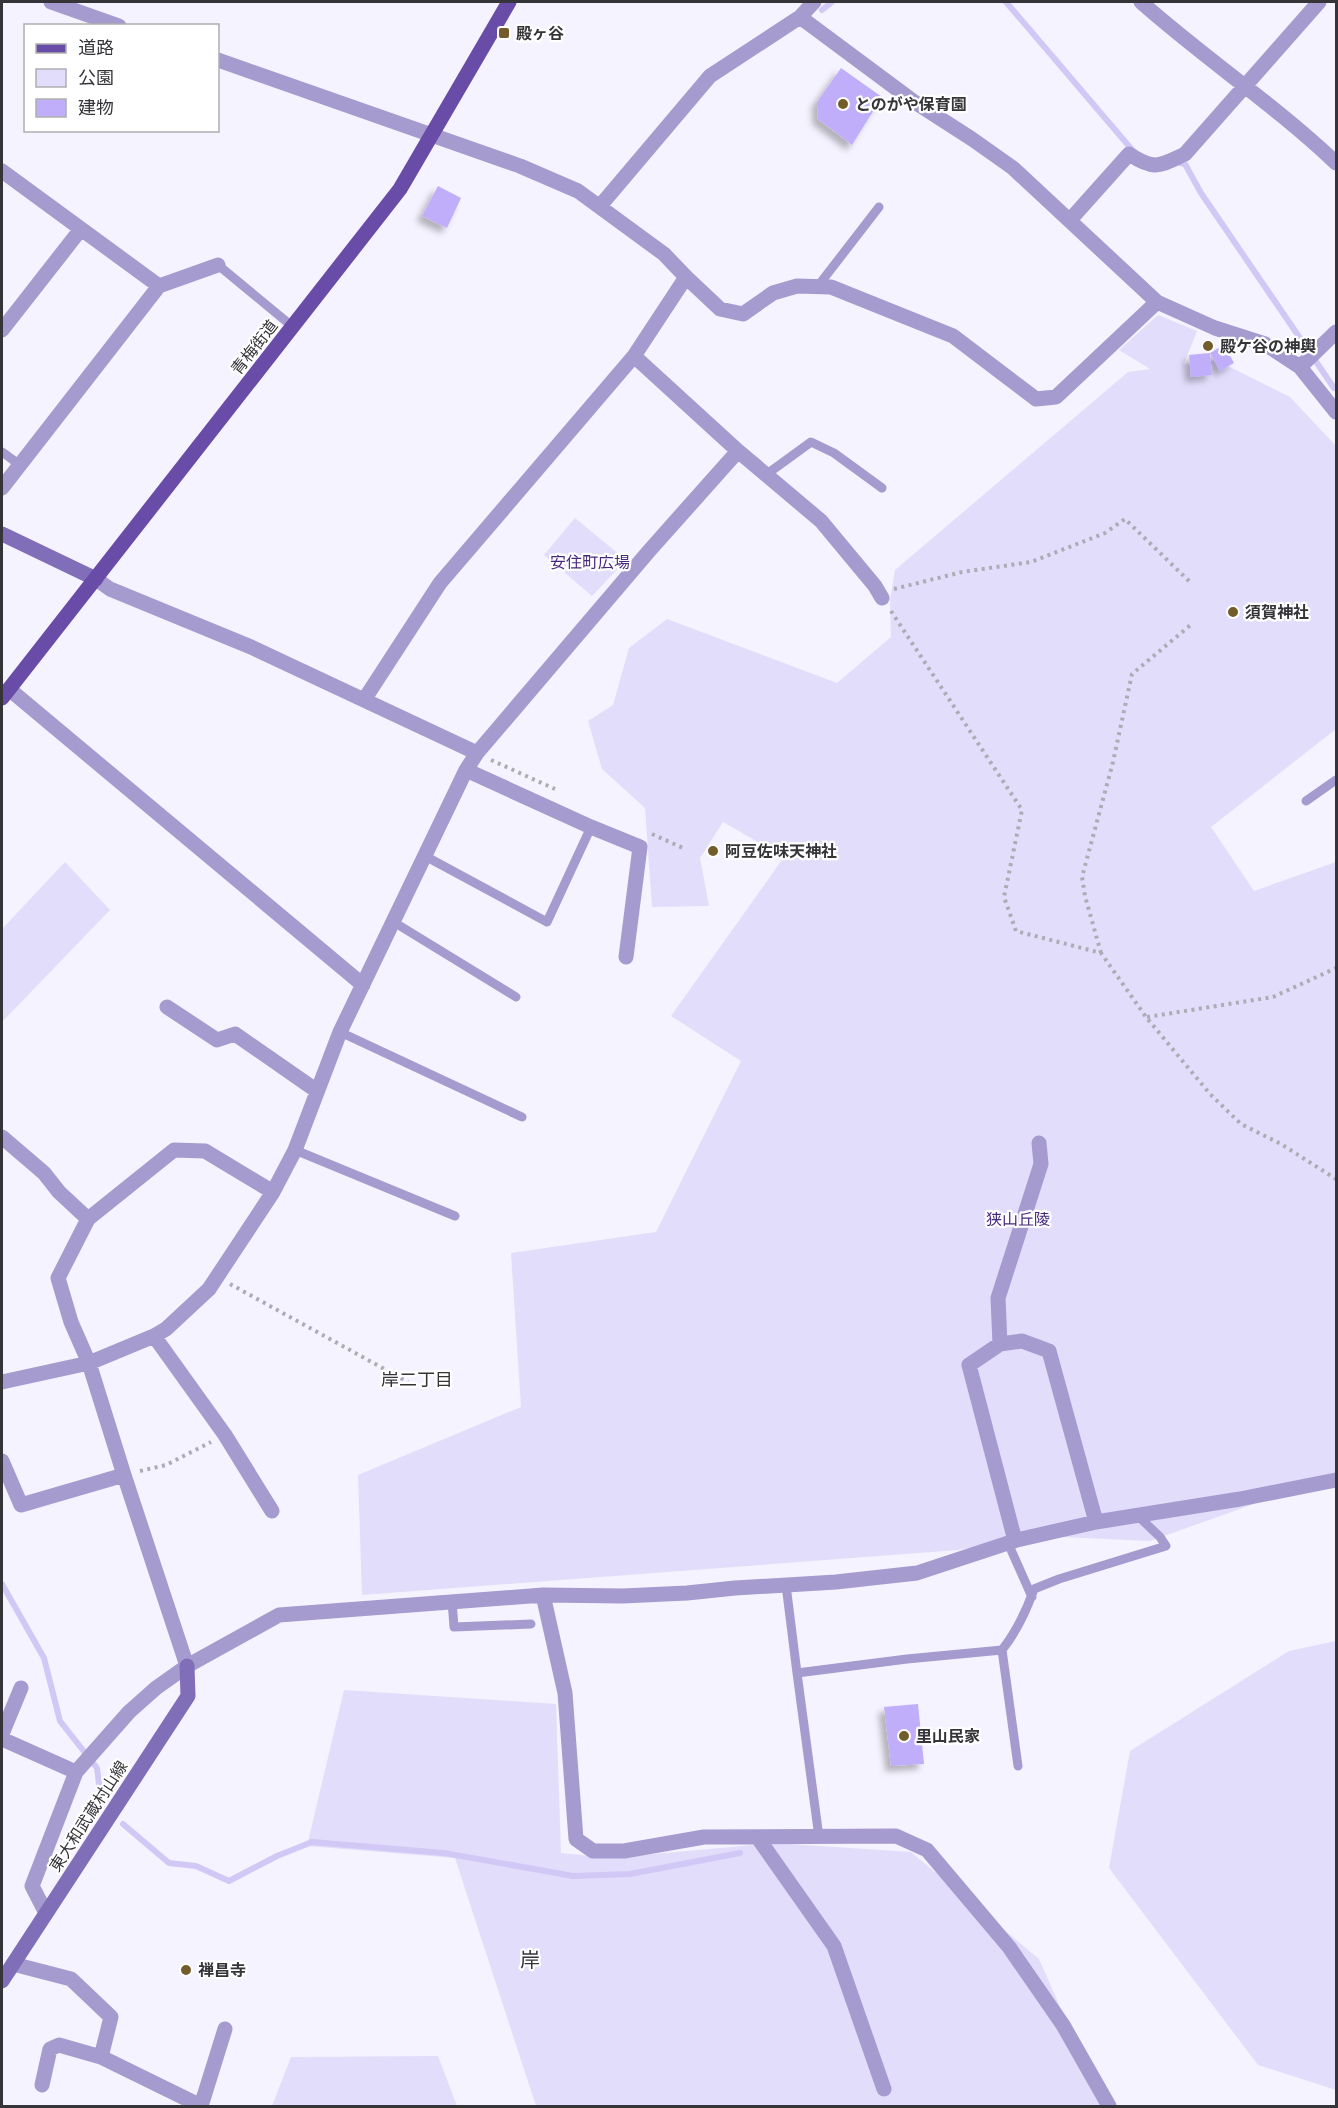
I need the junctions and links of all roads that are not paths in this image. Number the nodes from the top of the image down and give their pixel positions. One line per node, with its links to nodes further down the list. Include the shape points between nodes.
1 (51, 2): 7 (street)
2 (509, 2): 10 (main road, 青梅街道)
3 (814, 2): 6 (street)
4 (1141, 2): 9 (street)
5 (1319, 2): 9 (street)
6 (800, 17): 13 (street, via 710,76); 15 (street, via 1013,168)
7 (113, 24)
8 (219, 60): 10 (street)
9 (1244, 84): 11 (street); 15 (street, via 1185,154 1158,167 1129,154)
10 (432, 137): 13 (street, via 520,166 578,191); 22 (main road, 青梅街道, via 400,189)
11 (1336, 163)
12 (2, 171): 16 (street)
13 (600, 206): 18 (street, via 664,254)
14 (879, 207): 20 (lane)
15 (1070, 220): 21 (street)
16 (81, 229): 19 (street); 23 (street)
17 (218, 265): 19 (street); 22 (lane)
18 (686, 277): 20 (street, via 720,309 743,314 773,293 797,286); 25 (street)
19 (159, 286): 30 (street)
20 (818, 286): 21 (street, via 831,286 954,336 1036,399 1056,397)
21 (1157, 302): 26 (street, via 1215,328 1265,344)
22 (293, 327): 35 (main road, 青梅街道)
23 (2, 330)
24 (1336, 332): 26 (street)
25 (634, 356): 28 (street); 38 (street, via 440,583)
26 (1300, 367): 27 (street)
27 (1336, 412)
28 (738, 451): 31 (street); 39 (street)
29 (2, 452): 30 (lane)
30 (20, 465): 32 (street)
31 (767, 474): 33 (lane, via 811,442 834,453); 36 (street, via 820,521)
32 (2, 488)
33 (882, 488)
34 (2, 534): 35 (street)
35 (96, 579): 37 (main road, 青梅街道); 38 (street, via 110,590 252,648)
36 (880, 596)
37 (5, 694): 47 (street)
38 (364, 700): 39 (street)
39 (477, 753): 40 (street)
40 (466, 770): 43 (street); 44 (street)
41 (1336, 780): 42 (lane)
42 (1306, 801)
43 (591, 827): 44 (lane, via 547,922); 46 (street, via 640,846)
44 (425, 856): 45 (street)
45 (392, 921): 47 (street); 48 (lane)
46 (626, 957)
47 (363, 985): 50 (street)
48 (516, 997)
49 (167, 1007): 51 (street, via 217,1040 236,1034)
50 (340, 1032): 51 (street); 52 (lane)
51 (317, 1091): 55 (street)
52 (522, 1117)
53 (2, 1137): 58 (street, via 44,1173)
54 (1039, 1143): 60 (street, via 1041,1164 998,1298)
55 (295, 1150): 56 (street); 57 (lane)
56 (273, 1192): 58 (street, via 205,1151 174,1150); 59 (street, via 209,1289)
57 (455, 1216)
58 (87, 1220): 61 (street, via 58,1278)
59 (154, 1336): 61 (street); 66 (street, via 225,1435)
60 (1000, 1344): 68 (street, via 1022,1341 1049,1351); 69 (street, via 969,1365)
61 (89, 1363): 62 (street); 64 (street)
62 (2, 1382)
63 (2, 1461): 64 (street, via 21,1505)
64 (124, 1475): 76 (street)
65 (1336, 1480): 67 (street)
66 (272, 1511)
67 (1137, 1515): 68 (street); 72 (lane, via 1166,1546 1059,1579 1034,1589)
68 (1096, 1521): 69 (street)
69 (1013, 1542): 70 (street, via 917,1573); 72 (lane)
70 (786, 1585): 71 (street, via 623,1596); 77 (lane)
71 (543, 1595): 73 (street); 84 (street, via 565,1693 576,1839 593,1851 624,1851 704,1837)
72 (1032, 1597): 75 (lane, via 1014,1635)
73 (452, 1601): 74 (lane, via 454,1627); 76 (street, via 279,1616)
74 (531, 1624)
75 (1002, 1650): 77 (lane); 82 (lane)
76 (187, 1666): 81 (street, via 129,1712); 85 (street, 東大和武蔵村山線, via 188,1696)
77 (797, 1673): 83 (lane)
78 (21, 1688): 79 (street)
79 (2, 1734)
80 (2, 1739): 81 (street)
81 (85, 1762): 85 (street, via 32,1886)
82 (1018, 1766)
83 (819, 1837): 84 (street); 91 (street, via 896,1836 927,1850 1009,1947 1063,2025)
84 (758, 1838): 90 (street, via 834,1946)
85 (46, 1913): 86 (street, 東大和武蔵村山線)
86 (6, 1973): 88 (street, via 71,1979 111,2017)
87 (225, 2029): 88 (street, via 201,2106)
88 (101, 2057): 89 (street, via 58,2045 50,2049)
89 (42, 2085)
90 (884, 2089)
91 (1109, 2106)

